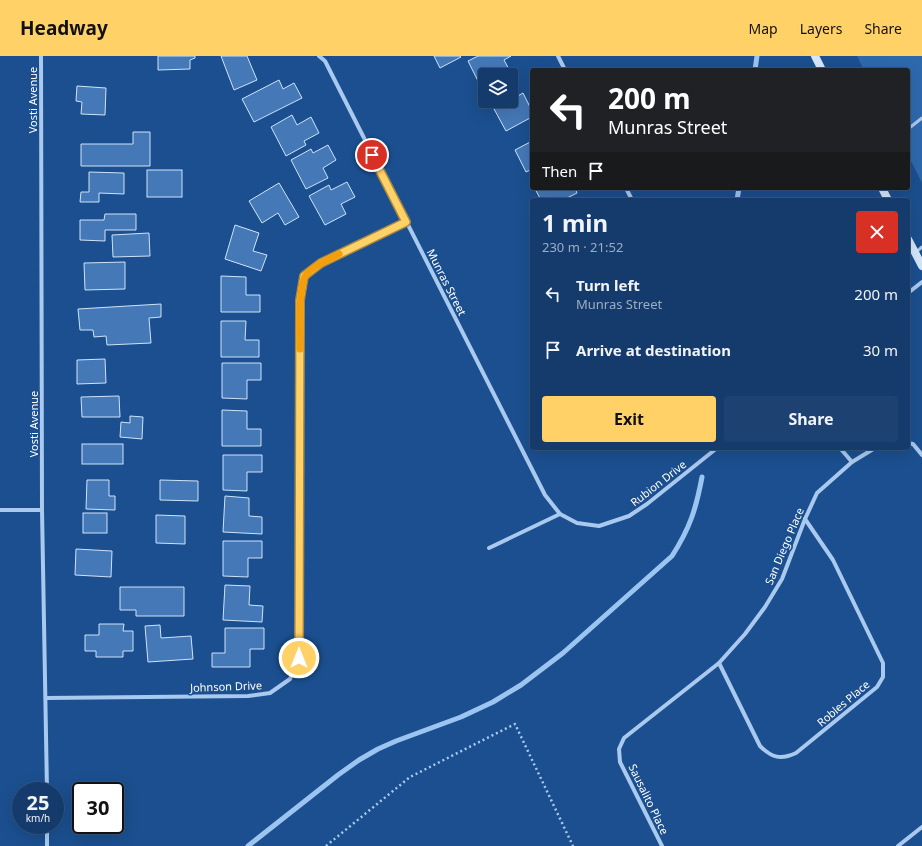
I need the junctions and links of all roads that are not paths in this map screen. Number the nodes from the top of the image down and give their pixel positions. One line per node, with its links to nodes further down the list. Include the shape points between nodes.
1 (40, 56): 22 (street, Vosti Avenue)
2 (319, 56): 9 (street, Munras Street, via 325,61)
3 (558, 56): 5 (street)
4 (815, 56): 6 (main road)
5 (565, 68)
6 (821, 68)
7 (922, 118): 8 (lane)
8 (910, 127)
9 (406, 222): 23 (street, Munras Street, via 545,496); 27 (street, Johnson Drive, via 321,263 304,276 300,300 299,658 290,679 270,693 248,696)
10 (910, 240): 11 (main road)
11 (919, 250): 12 (main road)
12 (922, 266)
13 (922, 282): 14 (street)
14 (910, 291)
15 (910, 443): 19 (street)
16 (714, 450): 23 (street, Rubion Drive, via 629,516 599,526 577,523)
17 (842, 450): 20 (street)
18 (872, 450): 20 (street, San Diego Place)
19 (922, 455)
20 (852, 462): 24 (street, San Diego Place, via 817,493)
21 (0, 510): 22 (street)
22 (42, 510): 27 (street, Vosti Avenue)
23 (560, 514): 25 (street)
24 (805, 519): 26 (street, San Diego Place, via 782,579 745,634); 26 (street, Robles Place, via 833,560 883,663 883,677 877,687 796,753 779,758 768,754 760,746)
25 (489, 548)
26 (719, 663): 28 (street, San Diego Place)
27 (46, 698): 29 (street, Vosti Avenue)
28 (662, 707): 33 (street, Sausalito Place, via 624,738 618,749 620,762)
29 (47, 782)
30 (922, 827): 34 (street)
31 (47, 834): 32 (street)
32 (47, 846)
33 (662, 846)
34 (898, 846)

